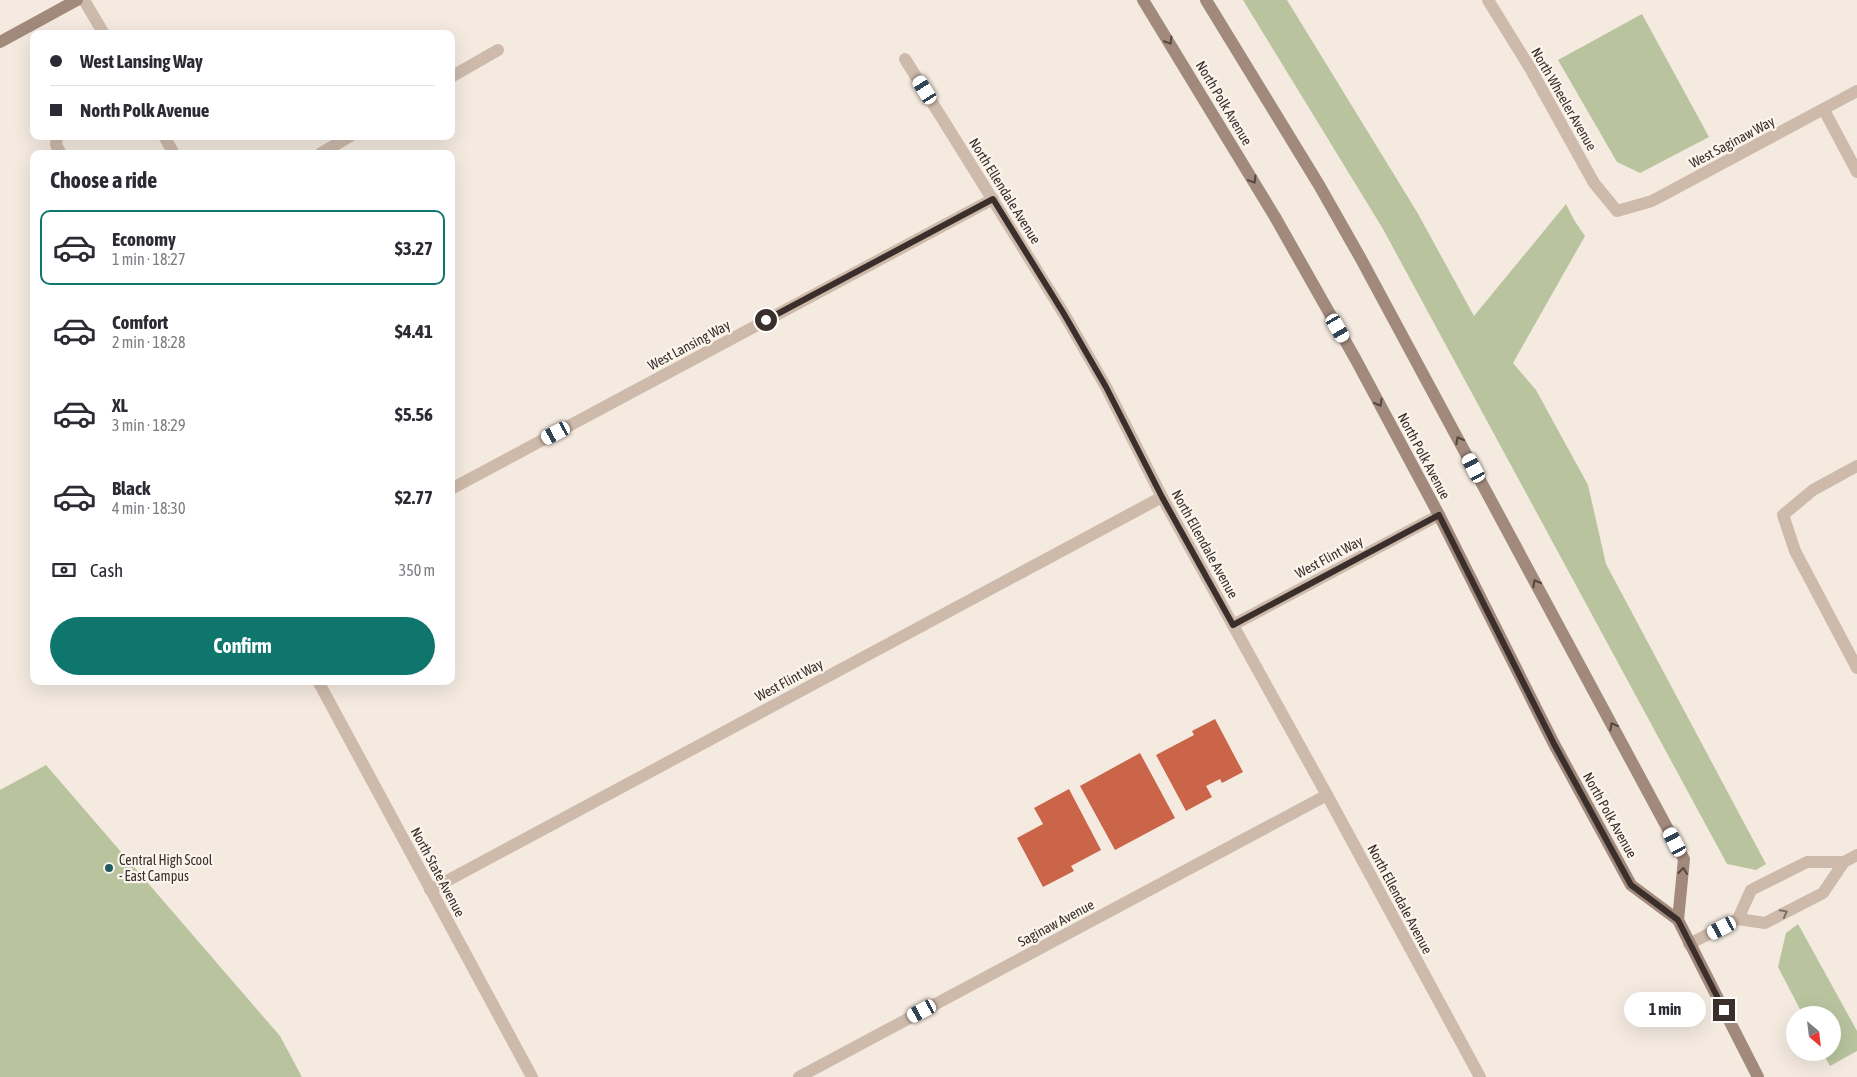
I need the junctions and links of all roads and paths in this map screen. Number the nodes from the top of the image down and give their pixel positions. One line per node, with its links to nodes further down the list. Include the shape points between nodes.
1 (77, 0): 7 (main road)
2 (84, 0): 6 (street)
3 (1143, 0): 21 (main road, North Polk Avenue, one-way to 21, via 1276,217)
4 (1206, 0): 30 (main road, one-way to 4, via 1684,859 1361,259)
5 (1488, 0): 17 (street, North Wheeler Avenue, via 1594,183)
6 (102, 30)
7 (0, 42)
8 (498, 50): 10 (street)
9 (905, 60): 16 (street, North Ellendale Avenue)
10 (455, 75)
11 (1857, 91): 12 (street, West Saginaw Way)
12 (1824, 110): 15 (street); 17 (street, West Saginaw Way, via 1652,201)
13 (343, 140): 14 (street)
14 (327, 150)
15 (1857, 172)
16 (993, 199): 19 (street, West Lansing Way); 20 (street, North Ellendale Avenue, via 1106,387)
17 (1617, 211)
18 (1857, 466): 23 (street, via 1813,490 1783,516 1795,551)
19 (455, 487)
20 (1162, 497): 22 (street, North Ellendale Avenue); 28 (street, West Flint Way)
21 (1439, 515): 22 (street, West Flint Way); 30 (main road, North Polk Avenue, via 1554,744 1631,885)
22 (1233, 625): 25 (street, North Ellendale Avenue)
23 (1857, 668)
24 (320, 685): 28 (street, North State Avenue)
25 (1327, 795): 33 (street, Saginaw Avenue); 34 (street, North Ellendale Avenue)
26 (1857, 855): 27 (street)
27 (1844, 862): 29 (street, one-way to 27, via 1765,923 1823,893); 29 (street, via 1807,862 1751,890)
28 (430, 890): 32 (street, North State Avenue)
29 (1738, 919): 31 (street)
30 (1678, 920): 31 (main road, North Polk Avenue)
31 (1690, 944): 35 (main road, North Polk Avenue)
32 (532, 1077)
33 (799, 1077)
34 (1480, 1077)
35 (1758, 1077)

